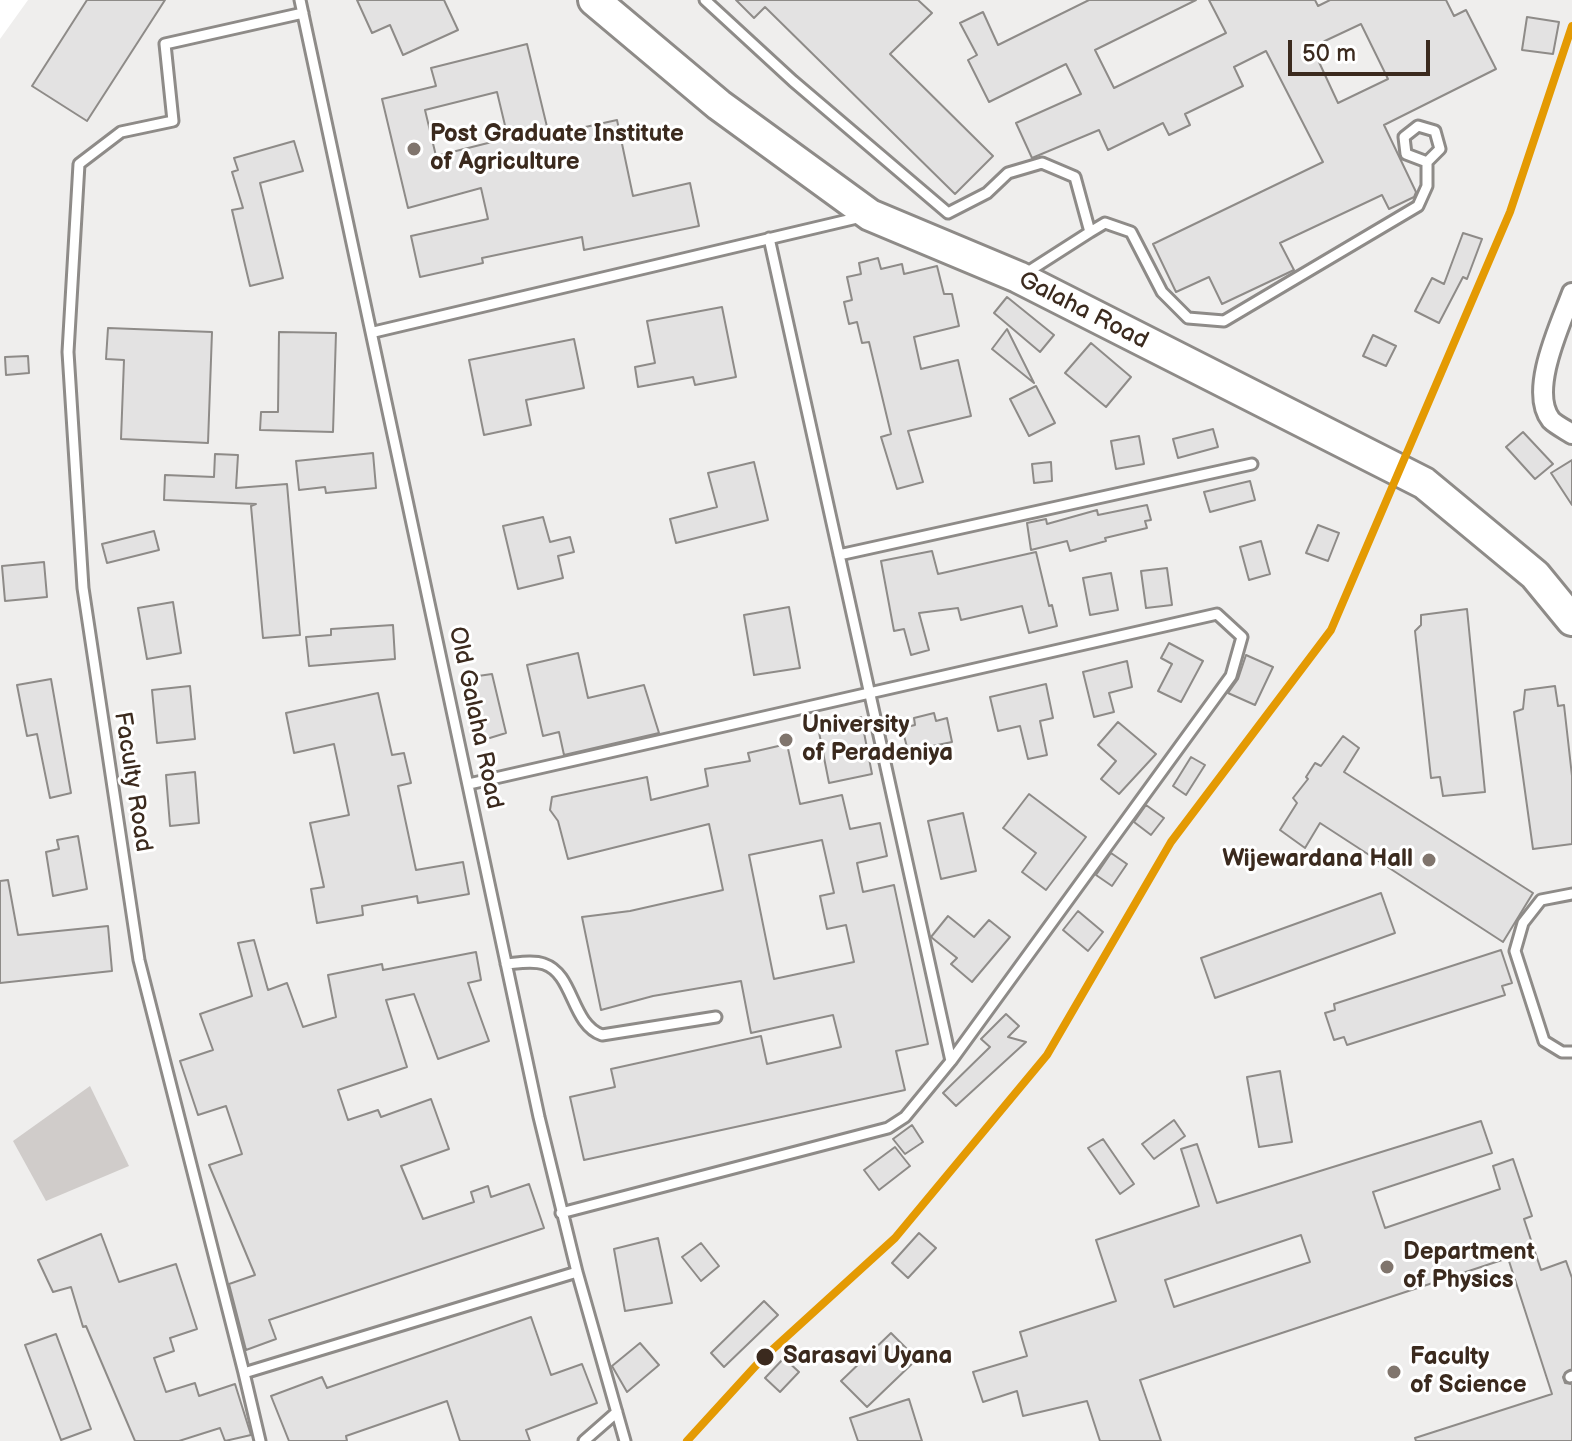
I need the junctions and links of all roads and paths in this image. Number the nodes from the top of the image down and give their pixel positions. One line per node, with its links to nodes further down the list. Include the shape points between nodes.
1 (300, 0): 4 (lane, Old Galaha Road)
2 (594, 0): 6 (main road, Galaha Road, via 719,105)
3 (705, 0): 7 (lane, via 948,213 987,193 1008,173 1042,163 1075,177)
4 (303, 13): 11 (lane, Old Galaha Road); 25 (lane, Faculty Road, via 165,44 173,121 121,132 79,164 68,352 83,588 139,960)
5 (1427, 162): 5 (lane, via 1440,149 1438,140 1435,131 1418,126 1404,137 1406,154); 7 (lane, via 1427,186 1418,206 1224,321 1188,318 1162,292 1131,232 1105,223)
6 (870, 215): 8 (lane); 9 (main road, Galaha Road)
7 (1090, 232): 9 (lane)
8 (769, 238): 11 (lane); 14 (lane)
9 (1018, 277): 15 (main road, Galaha Road, via 1424,483 1535,575)
10 (1572, 293): 12 (street, via 1545,368 1544,405 1552,420)
11 (374, 332): 17 (lane, Old Galaha Road)
12 (1572, 434)
13 (1252, 464): 14 (lane)
14 (839, 555): 16 (lane)
15 (1572, 620)
16 (870, 694): 17 (lane); 22 (lane); 22 (lane, via 1217,614 1242,637 1231,676)
17 (469, 784): 19 (lane, Old Galaha Road)
18 (1572, 894): 21 (lane, via 1541,900 1523,923 1515,951 1544,1041)
19 (506, 964): 20 (lane, via 544,964 556,971 586,1025 602,1035); 23 (lane, Old Galaha Road)
20 (716, 1017)
21 (1572, 1052)
22 (951, 1061): 23 (lane, via 905,1117 888,1128)
23 (561, 1213): 24 (lane, Old Galaha Road)
24 (577, 1272): 25 (lane); 26 (lane, Old Galaha Road)
25 (244, 1373): 27 (lane)
26 (617, 1412): 28 (lane); 29 (lane, Old Galaha Road)
27 (260, 1441)
28 (584, 1441)
29 (625, 1441)

